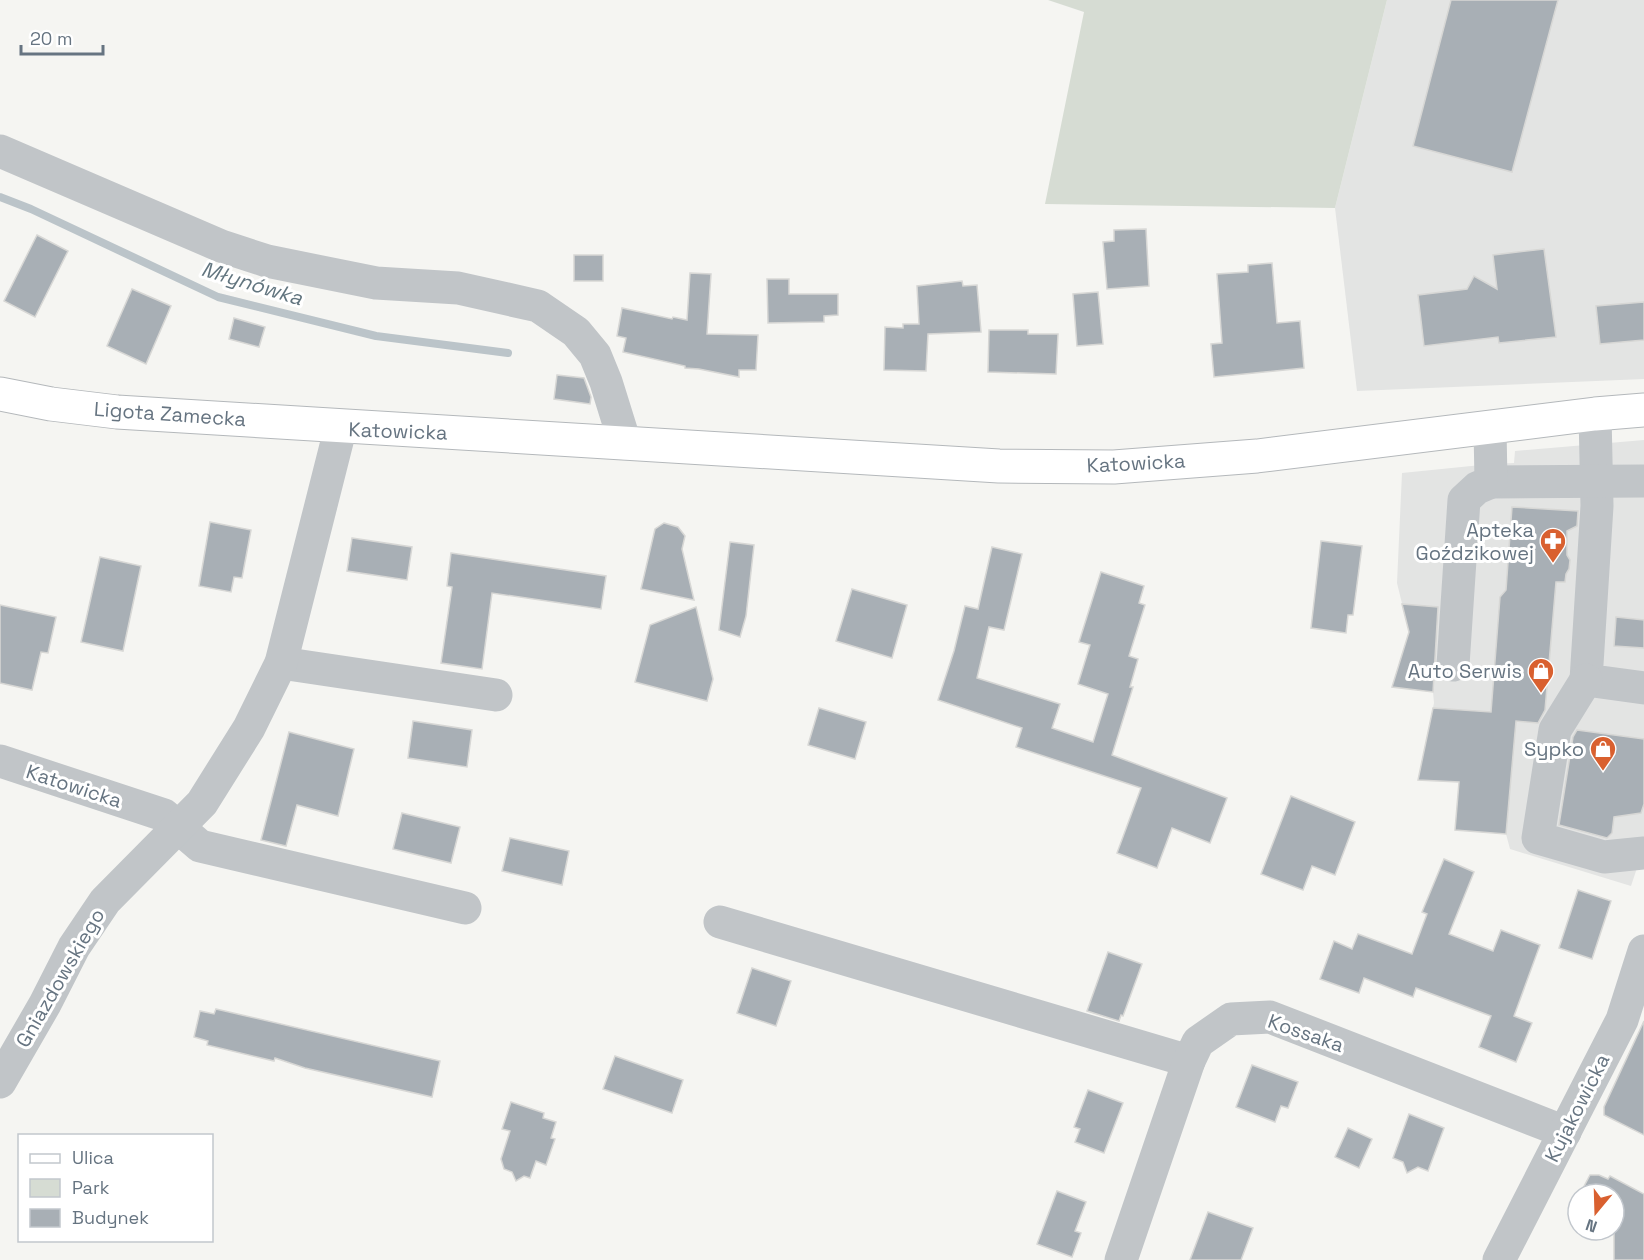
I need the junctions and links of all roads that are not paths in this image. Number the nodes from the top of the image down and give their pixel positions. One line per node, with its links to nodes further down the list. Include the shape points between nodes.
1 (0, 151): 7 (street, via 192,234 267,261 376,283 458,288 538,306 576,332 595,355)
2 (0, 394): 5 (main road, Ligota Zamecka, via 117,412)
3 (1644, 410): 4 (main road, Katowicka)
4 (1595, 414): 6 (main road, Katowicka); 8 (street)
5 (341, 426): 7 (main road, Katowicka); 11 (street, Katowicka)
6 (1490, 428): 7 (main road, Katowicka, via 1257,456 1114,467 999,465); 10 (street)
7 (625, 443)
8 (1598, 480): 9 (street); 10 (street); 13 (street)
9 (1644, 481)
10 (1491, 482): 12 (street, via 1464,500)
11 (281, 663): 15 (street); 17 (street, Katowicka, via 249,729 202,803)
12 (1453, 665)
13 (1586, 680): 14 (street); 18 (street, via 1555,730 1538,838 1604,858)
14 (1644, 688)
15 (496, 695)
16 (0, 761): 17 (street, Katowicka, via 164,815)
17 (178, 828): 19 (street, Katowicka, via 200,846); 23 (street, Gniazdowskiego, via 105,901 74,947)
18 (1644, 854)
19 (465, 908)
20 (720, 922): 22 (street)
21 (1644, 951): 24 (street, Kujakowicka, via 1622,1020)
22 (1189, 1061): 24 (street, Kossaka, via 1198,1042 1231,1019 1270,1017); 25 (street, Kossaka)
23 (0, 1082)
24 (1565, 1132): 26 (street, Kujakowicka)
25 (1121, 1260)
26 (1499, 1260)

